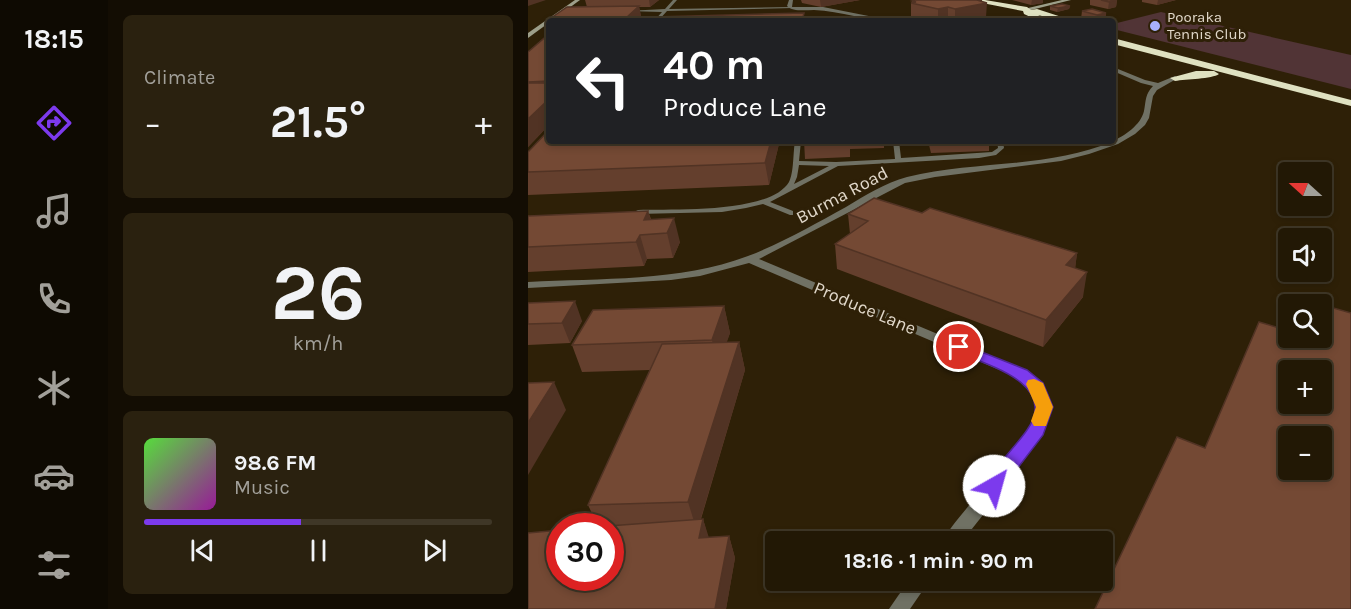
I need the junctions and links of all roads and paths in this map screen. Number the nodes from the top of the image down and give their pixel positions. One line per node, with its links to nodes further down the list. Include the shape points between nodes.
1 (578, 0): 13 (street)
2 (675, 0): 10 (lane)
3 (791, 0): 7 (street)
4 (971, 0): 8 (highway); 17 (highway)
5 (995, 0): 8 (highway)
6 (1069, 0): 9 (street)
7 (791, 8): 10 (lane); 16 (street)
8 (1027, 9): 9 (highway); 18 (highway)
9 (1041, 9): 19 (highway)
10 (666, 10): 11 (lane); 15 (lane)
11 (620, 11)
12 (574, 13): 14 (lane)
13 (552, 18)
14 (555, 18)
15 (659, 18)
16 (874, 18)
17 (1034, 18)
18 (1038, 18)
19 (1063, 18)
20 (546, 23): 22 (street)
21 (1116, 34): 29 (highway)
22 (528, 36)
23 (1116, 42): 24 (highway)
24 (1180, 59): 26 (highway, via 1181,67); 27 (highway)
25 (1116, 70): 28 (street)
26 (1175, 78): 27 (highway, via 1206,73); 28 (street)
27 (1255, 79): 30 (highway)
28 (1158, 85): 31 (street, Burma Road, via 1151,92 1145,119)
29 (1351, 94)
30 (1351, 103)
31 (1116, 142)
32 (798, 144): 37 (lane)
33 (896, 144): 36 (lane)
34 (1000, 144): 36 (lane, via 994,154)
35 (1112, 144): 43 (street, Burma Road, via 1075,156 907,180)
36 (898, 159): 38 (lane)
37 (795, 163): 38 (lane); 39 (lane, via 792,183)
38 (837, 164): 39 (lane)
39 (783, 193): 40 (lane)
40 (765, 202): 41 (lane, via 734,208); 42 (lane)
41 (631, 213)
42 (790, 213)
43 (750, 259): 44 (street, Burma Road, via 664,278); 45 (street, Produce Lane, via 1021,374 1037,387 1044,407 1037,430)
44 (528, 285)
45 (959, 531)
46 (913, 591): 47 (street)
47 (899, 609)

